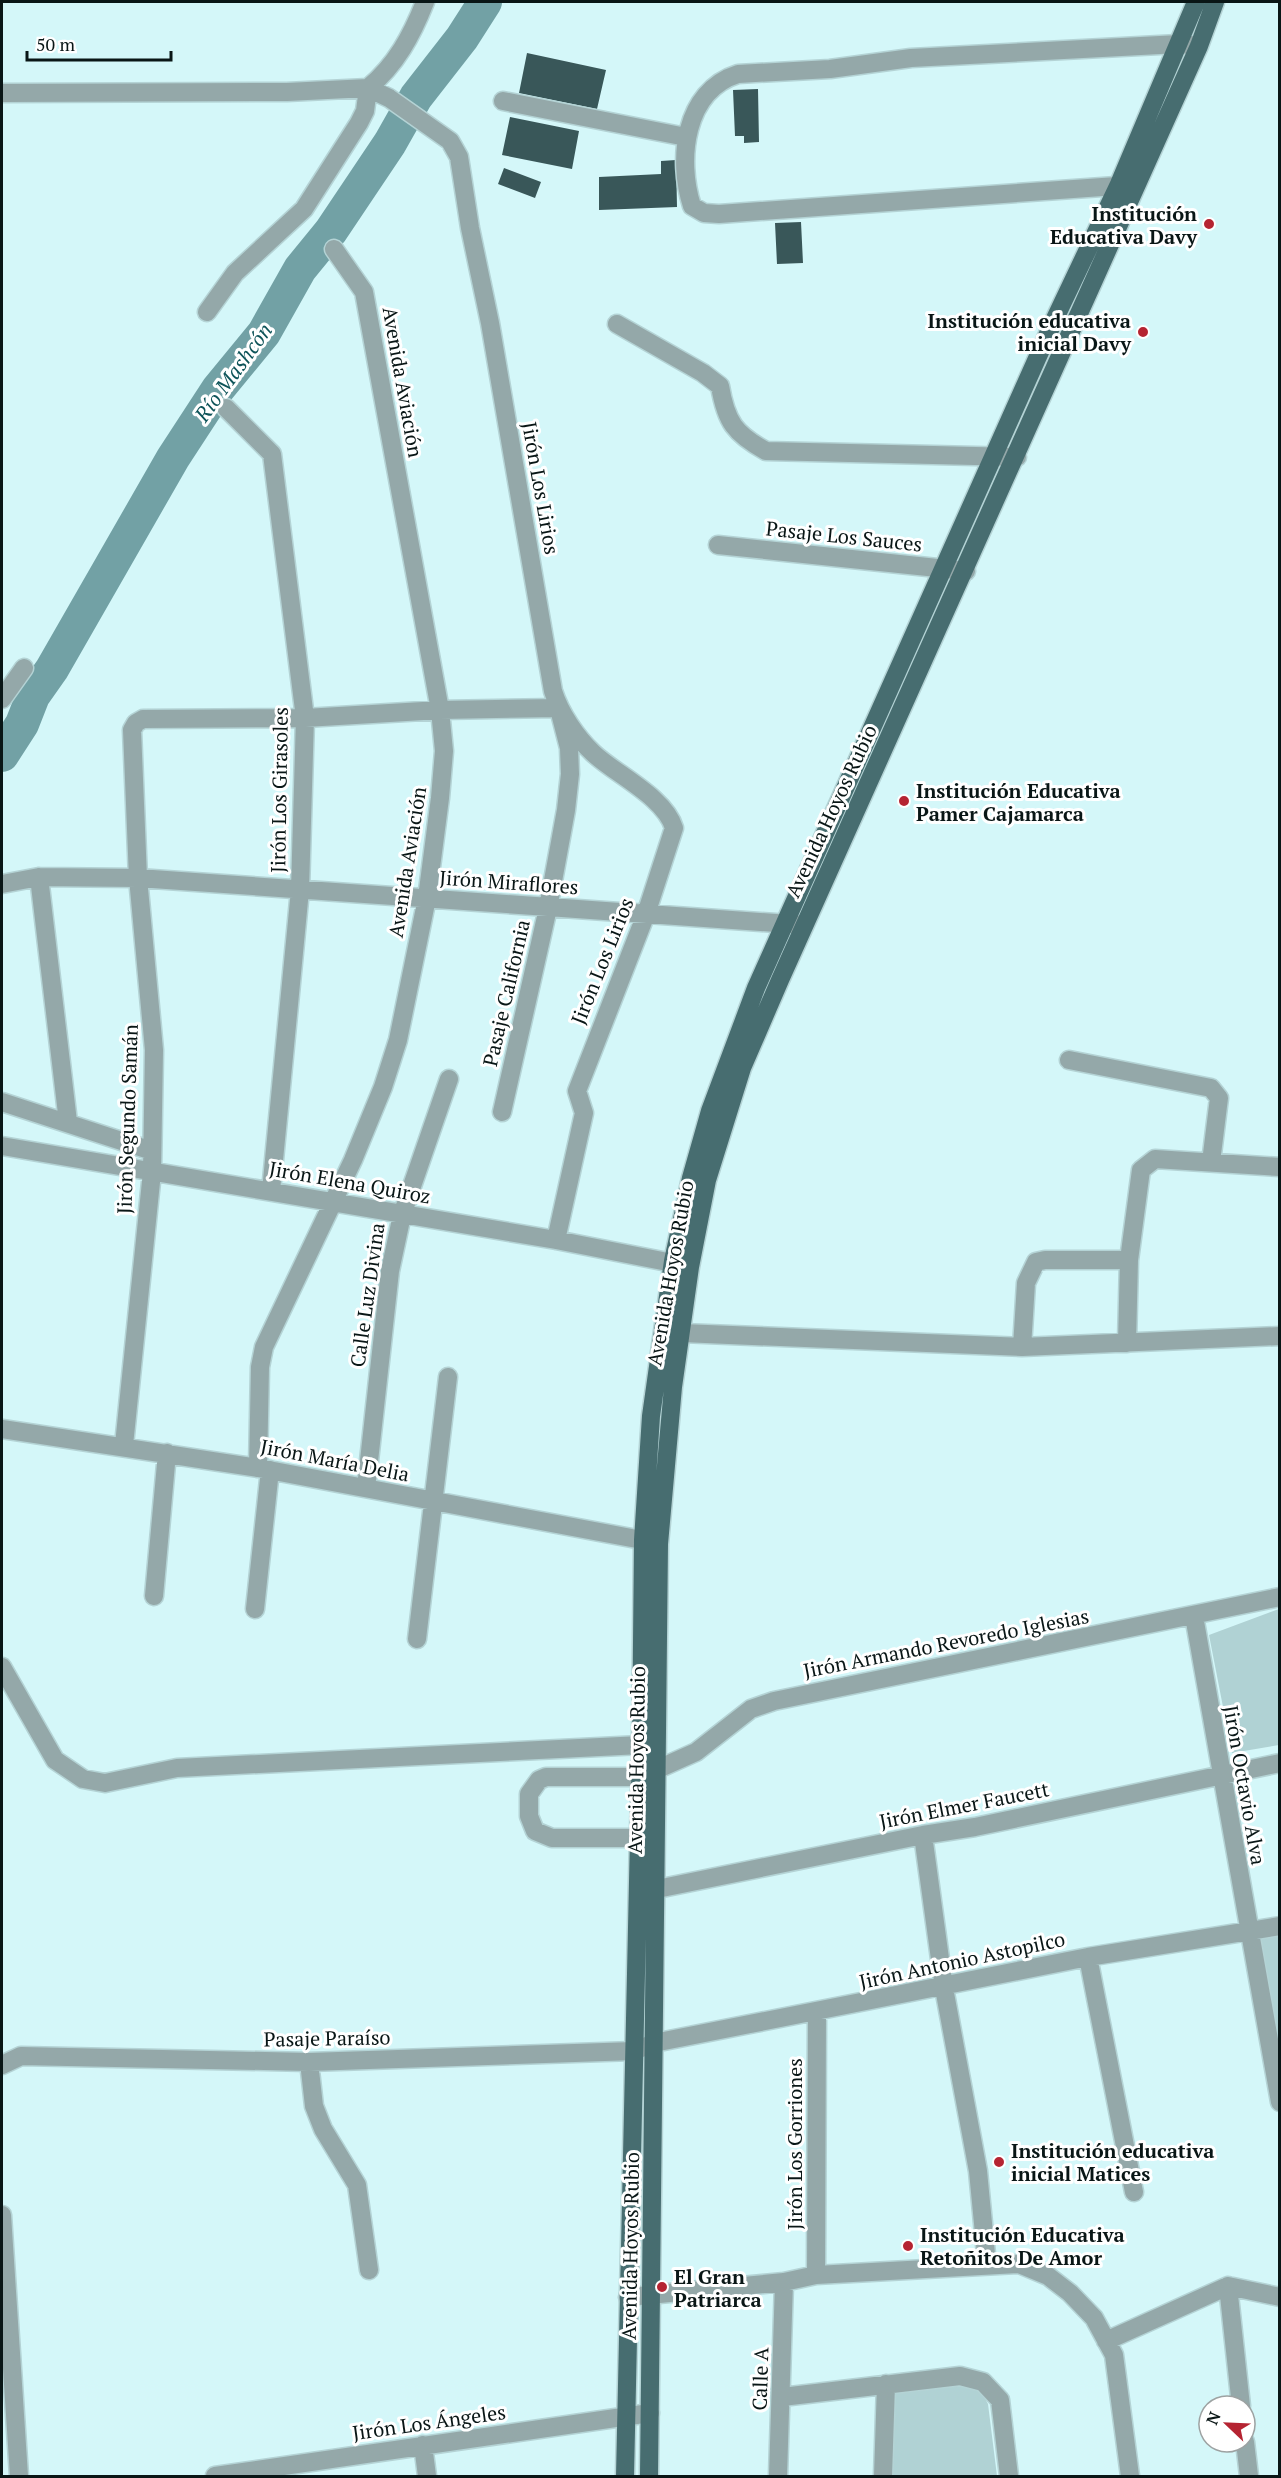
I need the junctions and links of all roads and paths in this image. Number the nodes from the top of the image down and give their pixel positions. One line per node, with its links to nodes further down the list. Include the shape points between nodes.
1 (426, 2): 6 (street, via 386,74)
2 (1196, 2): 4 (main road, Avenida Hoyos Rubio)
3 (1215, 2): 5 (main road, Avenida Hoyos Rubio)
4 (1179, 44): 5 (street); 9 (street, via 911,58 830,69 738,74 727,77 705,95); 10 (main road, Avenida Hoyos Rubio)
5 (1199, 46): 10 (main road, Avenida Hoyos Rubio)
6 (368, 88): 7 (street, Jirón Los Lirios); 12 (street, via 359,123 304,209 235,273); 24 (street, Jirón Los Lirios, via 430,124 450,141 459,157)
7 (2, 93)
8 (503, 101): 9 (street)
9 (686, 137): 10 (street, via 685,184 692,206 711,214)
10 (1128, 185): 15 (main road, Avenida Hoyos Rubio, via 1052,325); 16 (main road, Avenida Hoyos Rubio)
11 (334, 249): 25 (street, Avenida Aviación, via 364,292)
12 (207, 312)
13 (617, 324): 15 (street, via 703,373 720,387 724,409 734,429 766,451)
14 (226, 408): 26 (street, Jirón Los Girasoles, via 272,454)
15 (994, 457): 16 (street); 18 (main road, Avenida Hoyos Rubio)
16 (1017, 457): 19 (main road, Avenida Hoyos Rubio)
17 (718, 545): 18 (street, Pasaje Los Sauces)
18 (944, 568): 19 (street, Pasaje Los Sauces); 21 (main road, Avenida Hoyos Rubio)
19 (966, 571): 22 (main road, Avenida Hoyos Rubio)
20 (24, 668): 23 (street)
21 (889, 690): 22 (main road); 34 (main road, Avenida Hoyos Rubio)
22 (907, 698): 35 (main road, Avenida Hoyos Rubio)
23 (2, 699)
24 (558, 708): 25 (street); 32 (street, Pasaje California, via 569,748 570,774); 33 (street, Jirón Los Lirios, via 593,753 638,786 673,823 674,834)
25 (440, 710): 26 (street); 31 (street, Avenida Aviación, via 444,751)
26 (305, 718): 28 (street, Jirón Segundo Samán, via 143,718 136,723 132,730); 30 (street, Jirón Los Girasoles)
27 (39, 877): 28 (street, Jirón Miraflores); 29 (street, Jirón Miraflores); 40 (street)
28 (138, 878): 30 (street, Jirón Miraflores); 42 (street, Jirón Segundo Samán, via 154,1050)
29 (2, 884)
30 (300, 890): 31 (street, Jirón Miraflores); 46 (street, Jirón Los Girasoles)
31 (427, 898): 32 (street, Jirón Miraflores); 47 (street, Avenida Aviación, via 398,1040 383,1087)
32 (548, 908): 33 (street, Jirón Miraflores); 39 (street, Pasaje California)
33 (646, 914): 34 (street, Jirón Miraflores); 49 (street, Jirón Los Lirios, via 577,1091 584,1113)
34 (785, 924): 35 (street, Jirón Miraflores); 51 (main road, Avenida Hoyos Rubio, via 752,998 710,1111 691,1178)
35 (804, 925): 51 (main road, Avenida Hoyos Rubio, via 742,1068)
36 (1069, 1060): 43 (street, via 1210,1088 1219,1098)
37 (449, 1079): 48 (street, Calle Luz Divina)
38 (2, 1102): 40 (street)
39 (502, 1112)
40 (68, 1122): 42 (street)
41 (2, 1146): 45 (street, Jirón Elena Quiroz)
42 (152, 1151): 45 (street, Jirón Segundo Samán)
43 (1211, 1162): 44 (street); 50 (street, via 1155,1159 1141,1170)
44 (1280, 1167)
45 (152, 1172): 46 (street, Jirón Elena Quiroz); 58 (street, Jirón Segundo Samán)
46 (271, 1191): 47 (street, Jirón Elena Quiroz)
47 (334, 1201): 48 (street, Jirón Elena Quiroz); 60 (street, Avenida Aviación, via 264,1347 260,1367)
48 (402, 1215): 49 (street, Jirón Elena Quiroz); 61 (street, Calle Luz Divina, via 388,1290)
49 (556, 1240): 51 (street, Jirón Elena Quiroz)
50 (1129, 1260): 54 (street); 55 (street, via 1036,1262 1026,1283)
51 (681, 1264): 52 (main road, Avenida Hoyos Rubio); 63 (main road, Avenida Hoyos Rubio, via 651,1416)
52 (682, 1333): 55 (street); 63 (main road, Avenida Hoyos Rubio)
53 (1280, 1336): 54 (street)
54 (1127, 1343): 55 (street)
55 (1022, 1347)
56 (448, 1377): 62 (street)
57 (2, 1429): 58 (street, Jirón María Delia)
58 (124, 1445): 59 (street, Jirón María Delia)
59 (167, 1453): 60 (street, Jirón María Delia); 64 (street)
60 (264, 1469): 61 (street, Jirón María Delia); 66 (street, Avenida Aviación)
61 (366, 1488): 62 (street, Jirón María Delia)
62 (433, 1501): 63 (street, Jirón María Delia); 68 (street)
63 (651, 1542): 70 (main road, Avenida Hoyos Rubio); 72 (main road, Avenida Hoyos Rubio)
64 (154, 1596)
65 (1280, 1597): 67 (street, Jirón Armando Revoredo Iglesias)
66 (255, 1610)
67 (1194, 1616): 72 (street, Jirón Armando Revoredo Iglesias, via 774,1701 751,1709 696,1752); 73 (street, Jirón Octavio Alva)
68 (417, 1639)
69 (2, 1667): 70 (street, via 55,1760 83,1779 105,1783 177,1768)
70 (641, 1745): 74 (main road, Avenida Hoyos Rubio)
71 (1280, 1763): 73 (street, Jirón Elmer Faucett)
72 (658, 1771): 74 (street, Jirón Armando Revoredo Iglesias); 77 (main road, Avenida Hoyos Rubio)
73 (1220, 1774): 75 (street, Jirón Elmer Faucett); 79 (street, Jirón Octavio Alva)
74 (640, 1777): 76 (main road, Avenida Hoyos Rubio); 76 (street, Jirón Armando Revoredo Iglesias, via 546,1777 539,1779 529,1794 531,1825 541,1836)
75 (923, 1835): 77 (street, Jirón Elmer Faucett); 81 (street)
76 (639, 1838): 84 (main road, Avenida Hoyos Rubio)
77 (657, 1889): 83 (main road, Avenida Hoyos Rubio)
78 (1280, 1926): 79 (street, Jirón Antonio Astopilco)
79 (1249, 1932): 80 (street, Jirón Antonio Astopilco); 87 (street, Jirón Octavio Alva)
80 (1088, 1957): 81 (street, Jirón Antonio Astopilco); 88 (street)
81 (944, 1988): 82 (street, Jirón Antonio Astopilco); 90 (street, via 978,2171)
82 (817, 2012): 83 (street, Jirón Antonio Astopilco); 92 (street, Jirón Los Gorriones)
83 (654, 2043): 84 (street, Pasaje Paraíso); 95 (main road, Avenida Hoyos Rubio)
84 (634, 2051): 85 (street, Pasaje Paraíso); 97 (main road, Avenida Hoyos Rubio)
85 (309, 2062): 86 (street, Pasaje Paraíso, via 21,2055); 91 (street, via 314,2106 323,2129 357,2185)
86 (2, 2065)
87 (1280, 2102)
88 (1134, 2192)
89 (2, 2215): 98 (street)
90 (987, 2265): 92 (street); 99 (street, via 1018,2264 1048,2276 1094,2318)
91 (369, 2270)
92 (816, 2275): 93 (street)
93 (784, 2282): 95 (street); 102 (street, Calle A)
94 (1228, 2286): 96 (street); 99 (street); 101 (street)
95 (653, 2294): 97 (street); 104 (main road, Avenida Hoyos Rubio)
96 (1280, 2296)
97 (628, 2297): 105 (main road, Avenida Hoyos Rubio)
98 (5, 2311): 103 (street)
99 (1106, 2341): 117 (street, via 1114,2355)
100 (886, 2384): 102 (street); 115 (street); 116 (street, via 960,2376 983,2382 1000,2400)
101 (1240, 2394)
102 (782, 2397): 114 (street, Calle A)
103 (8, 2402): 109 (street)
104 (651, 2413): 105 (street, Jirón Los Ángeles); 113 (main road, Avenida Hoyos Rubio)
105 (626, 2416): 106 (street, Jirón Los Ángeles); 112 (main road, Avenida Hoyos Rubio)
106 (423, 2445): 108 (street, Jirón Los Ángeles); 111 (street)
107 (1246, 2454): 118 (street)
108 (289, 2471): 110 (street, Jirón Los Ángeles)
109 (19, 2476)
110 (215, 2476)
111 (427, 2476)
112 (625, 2476)
113 (649, 2476)
114 (778, 2476)
115 (883, 2476)
116 (1009, 2476)
117 (1130, 2476)
118 (1249, 2476)

